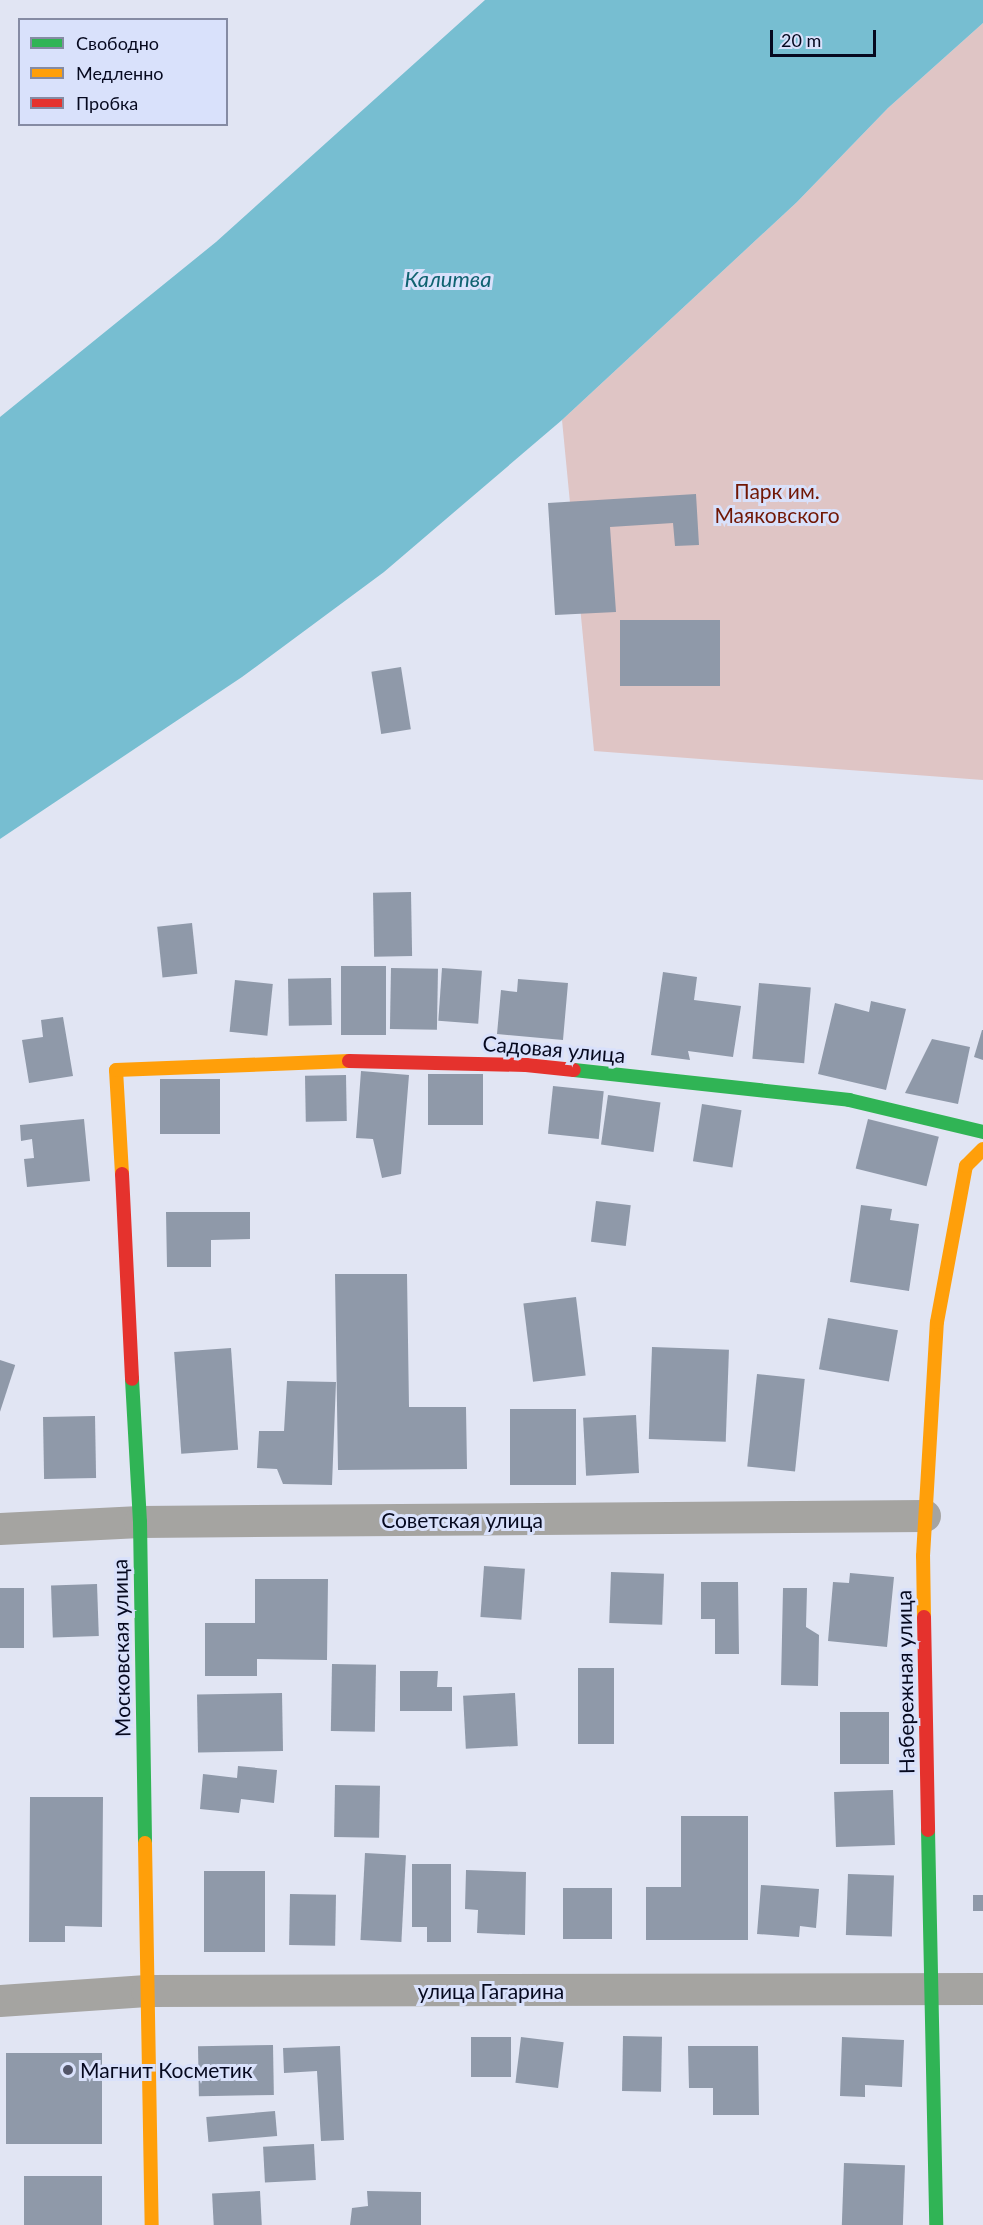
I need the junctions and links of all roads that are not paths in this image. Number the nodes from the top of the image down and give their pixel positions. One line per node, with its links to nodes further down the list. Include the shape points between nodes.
1 (117, 1070): 2 (street, Садовая улица, via 368,1060 526,1065 849,1100); 5 (street, Московская улица)
2 (983, 1132)
3 (983, 1149): 4 (street, Набережная улица, via 966,1166 936,1322)
4 (925, 1516): 5 (street, Советская улица); 8 (street, Набережная улица)
5 (140, 1522): 6 (street, Советская улица); 9 (street, Московская улица)
6 (0, 1529)
7 (983, 1989): 8 (street, улица Гагарина)
8 (932, 1990): 9 (street, улица Гагарина); 12 (street, Набережная улица)
9 (147, 1991): 10 (street, улица Гагарина); 11 (street, Московская улица)
10 (0, 2001)
11 (152, 2225)
12 (936, 2225)

